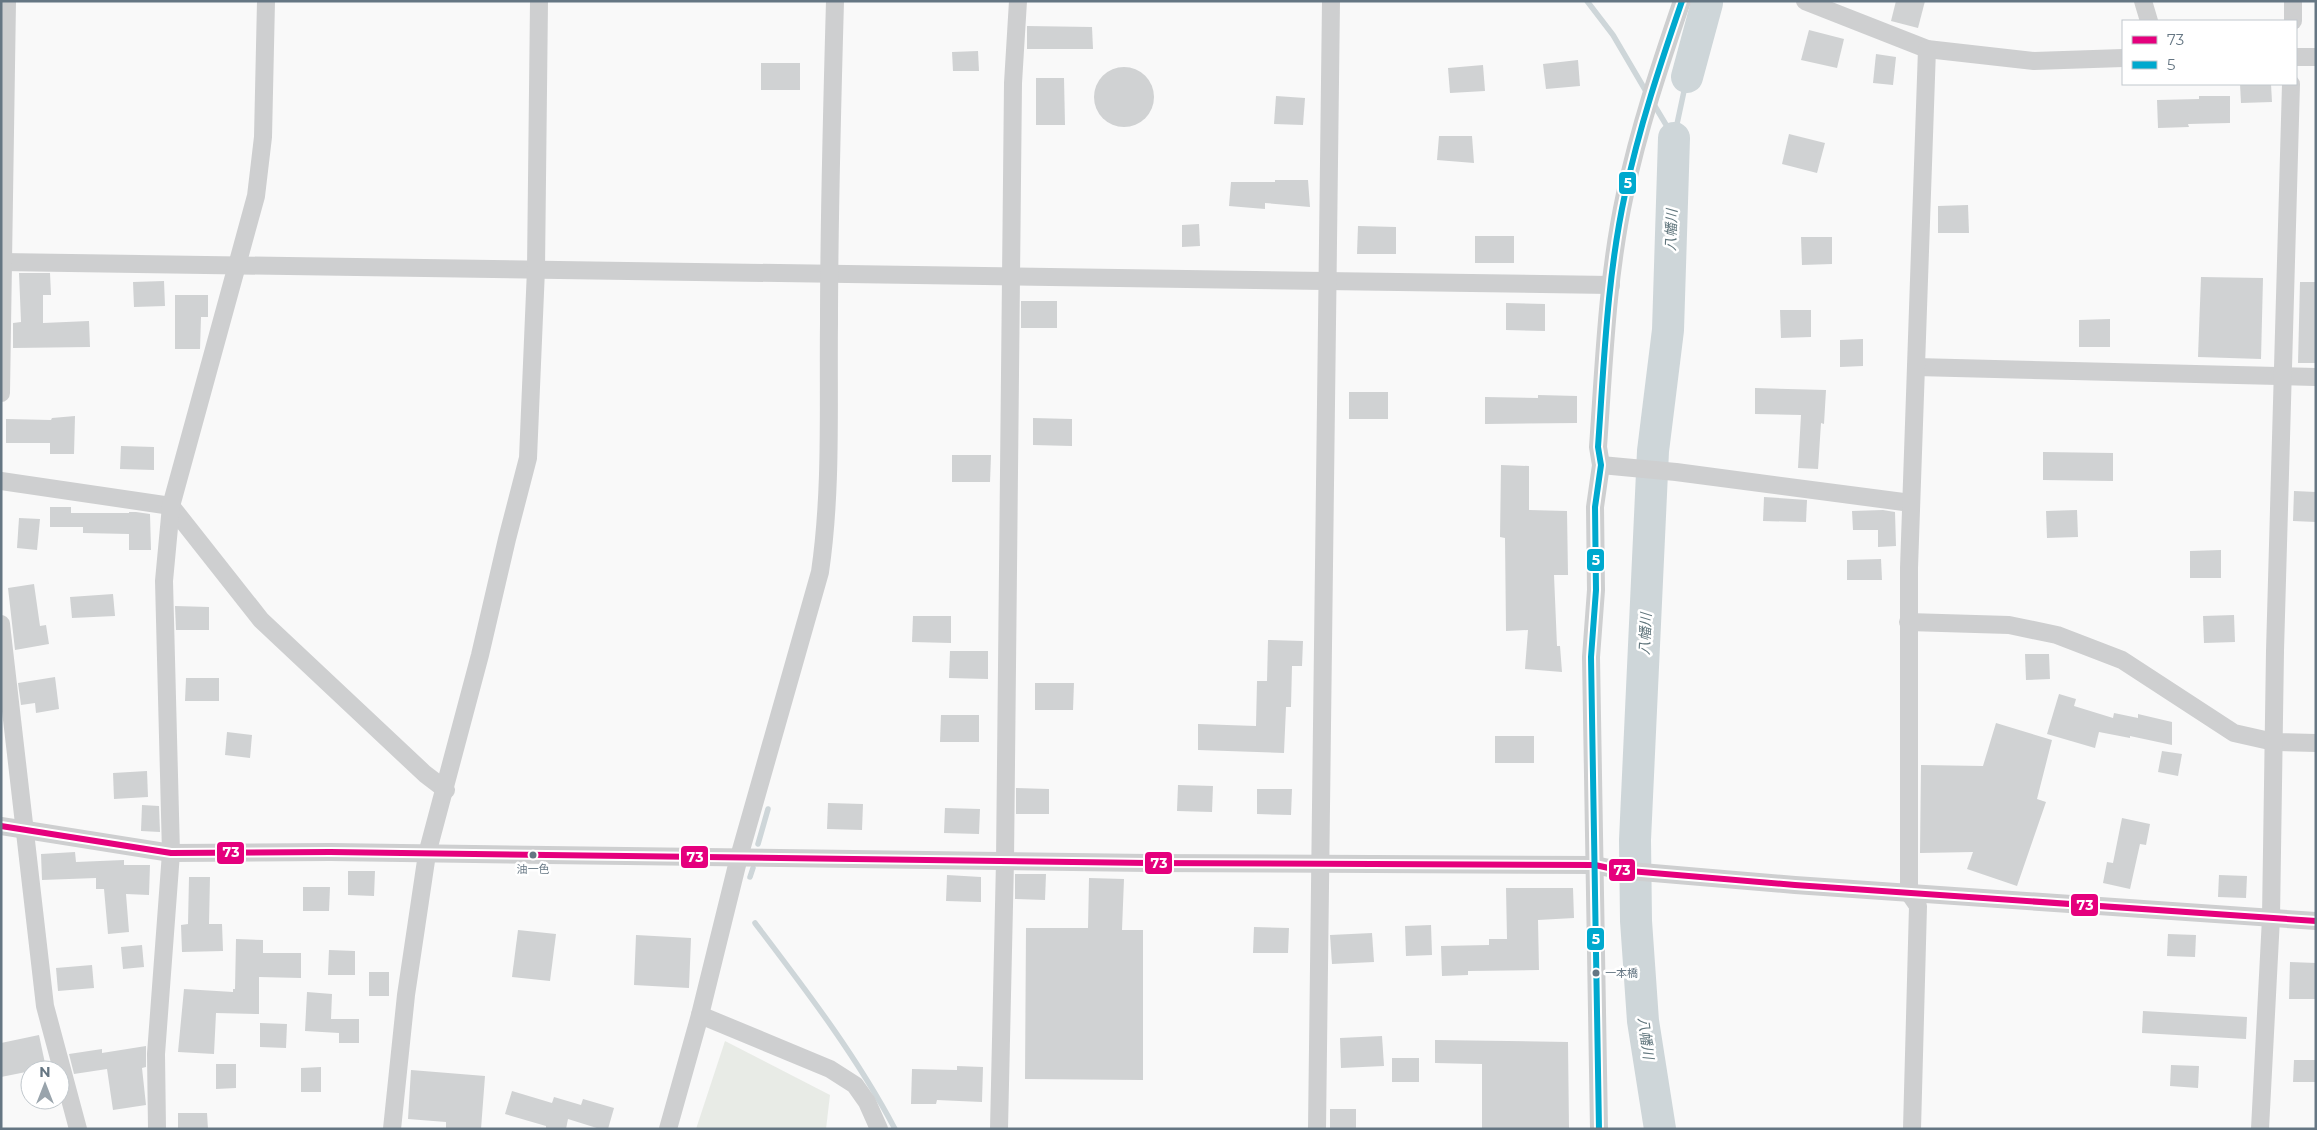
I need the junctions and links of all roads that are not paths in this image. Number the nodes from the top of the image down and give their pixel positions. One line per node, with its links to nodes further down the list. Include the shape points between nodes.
1 (7, 1): 18 (street)
2 (266, 1): 19 (street, via 263,136 256,196)
3 (539, 1): 20 (street)
4 (835, 1): 21 (street)
5 (1018, 1): 22 (street, via 1013,83)
6 (1331, 1): 23 (street)
7 (1682, 1): 24 (street, via 1651,91 1624,195)
8 (1805, 1): 13 (street)
9 (2143, 1): 11 (street)
10 (2293, 1): 12 (street)
11 (2149, 20)
12 (2292, 20)
13 (1927, 50): 15 (street, via 2034,61); 25 (street)
14 (2316, 57): 16 (street)
15 (2122, 58)
16 (2297, 58)
17 (2291, 85): 26 (street)
18 (2, 262): 19 (street); 28 (street)
19 (238, 265): 20 (street); 32 (street)
20 (536, 269): 21 (street); 37 (street, via 528,458)
21 (829, 273): 22 (street); 42 (street, via 828,451 825,539 820,572)
22 (1010, 275): 23 (street); 43 (street)
23 (1329, 280): 24 (street); 44 (street)
24 (1611, 284): 29 (street, via 1598,447)
25 (1916, 366): 26 (street); 31 (street)
26 (2283, 376): 27 (street); 35 (street)
27 (2316, 377)
28 (1, 393)
29 (1601, 465): 31 (street); 45 (street, via 1594,507 1596,590 1591,656)
30 (1, 481): 32 (street)
31 (1911, 503): 33 (street)
32 (171, 506): 37 (street, via 261,620); 40 (street, via 164,581)
33 (1908, 622): 35 (street, via 2009,625 2057,635 2122,660 2234,733); 46 (street)
34 (1, 624): 39 (street)
35 (2274, 742): 36 (street); 47 (street)
36 (2316, 743)
37 (446, 790): 41 (street)
38 (1, 826): 39 (street)
39 (26, 829): 40 (street); 50 (street, via 45,1006)
40 (171, 853): 41 (street); 51 (street, via 156,1054)
41 (428, 854): 42 (street); 52 (street, via 406,995)
42 (739, 857): 43 (street); 49 (street)
43 (1005, 861): 44 (street); 55 (street)
44 (1320, 864): 45 (street); 56 (street)
45 (1595, 865): 46 (street, via 1618,870); 57 (street)
46 (1909, 892): 47 (street); 58 (street, via 1918,906)
47 (2271, 918): 48 (street); 59 (street)
48 (2316, 921)
49 (700, 1015): 53 (street); 54 (street, via 830,1069 855,1085)
50 (78, 1129)
51 (156, 1129)
52 (392, 1129)
53 (668, 1129)
54 (879, 1129)
55 (999, 1129)
56 (1318, 1129)
57 (1599, 1129)
58 (1912, 1129)
59 (2260, 1129)

